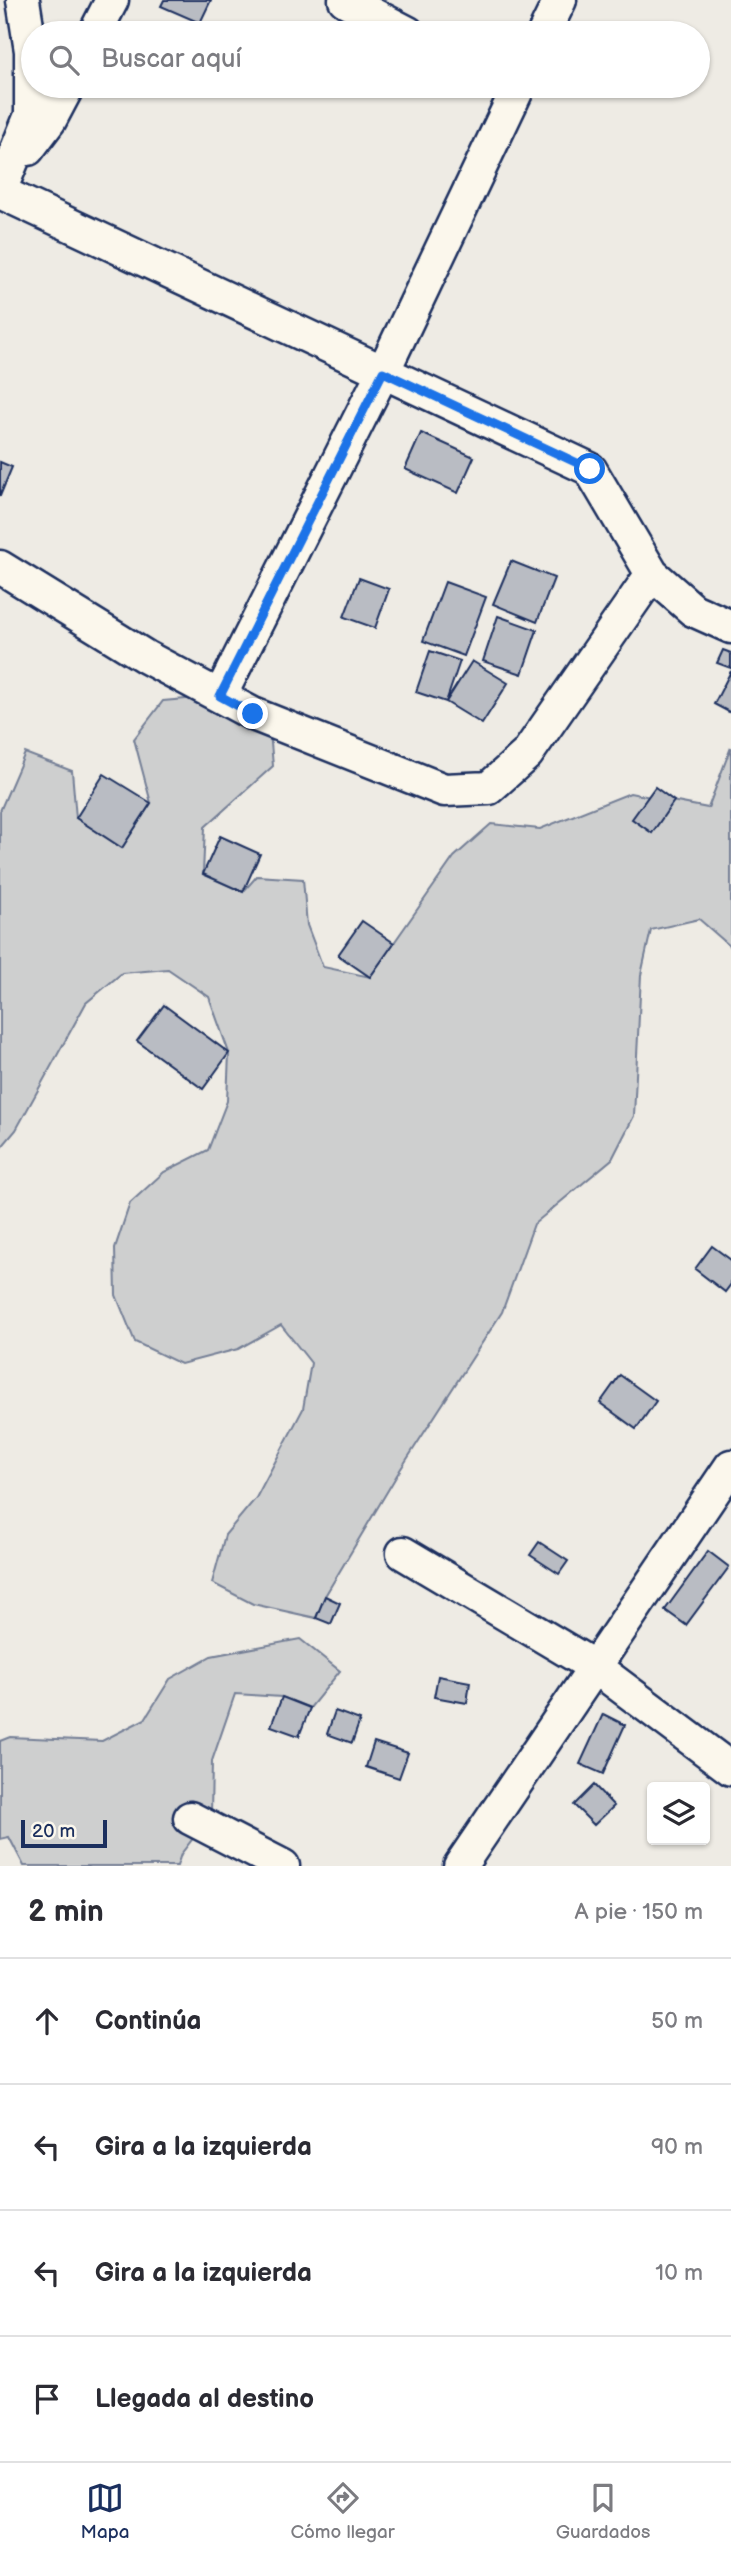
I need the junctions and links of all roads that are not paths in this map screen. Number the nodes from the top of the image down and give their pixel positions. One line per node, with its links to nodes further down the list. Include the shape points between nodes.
1 (23, 0): 5 (street)
2 (112, 0): 6 (street)
3 (345, 0): 7 (street)
4 (560, 0): 8 (street)
5 (26, 21)
6 (101, 21)
7 (385, 21)
8 (550, 21)
9 (31, 98): 12 (street, via 31,115)
10 (62, 98): 12 (street)
11 (509, 98): 13 (street)
12 (3, 186): 13 (street)
13 (383, 372): 15 (street, via 590,469); 17 (street)
14 (0, 567): 17 (street, via 146,657)
15 (652, 574): 16 (street, via 693,610); 17 (street, via 527,754 489,788 444,790 253,714)
16 (731, 627)
17 (220, 696)
18 (731, 1466): 20 (street)
19 (403, 1553): 20 (street)
20 (595, 1667): 21 (street); 24 (street)
21 (731, 1769)
22 (190, 1818): 23 (street)
23 (283, 1866)
24 (460, 1866)

